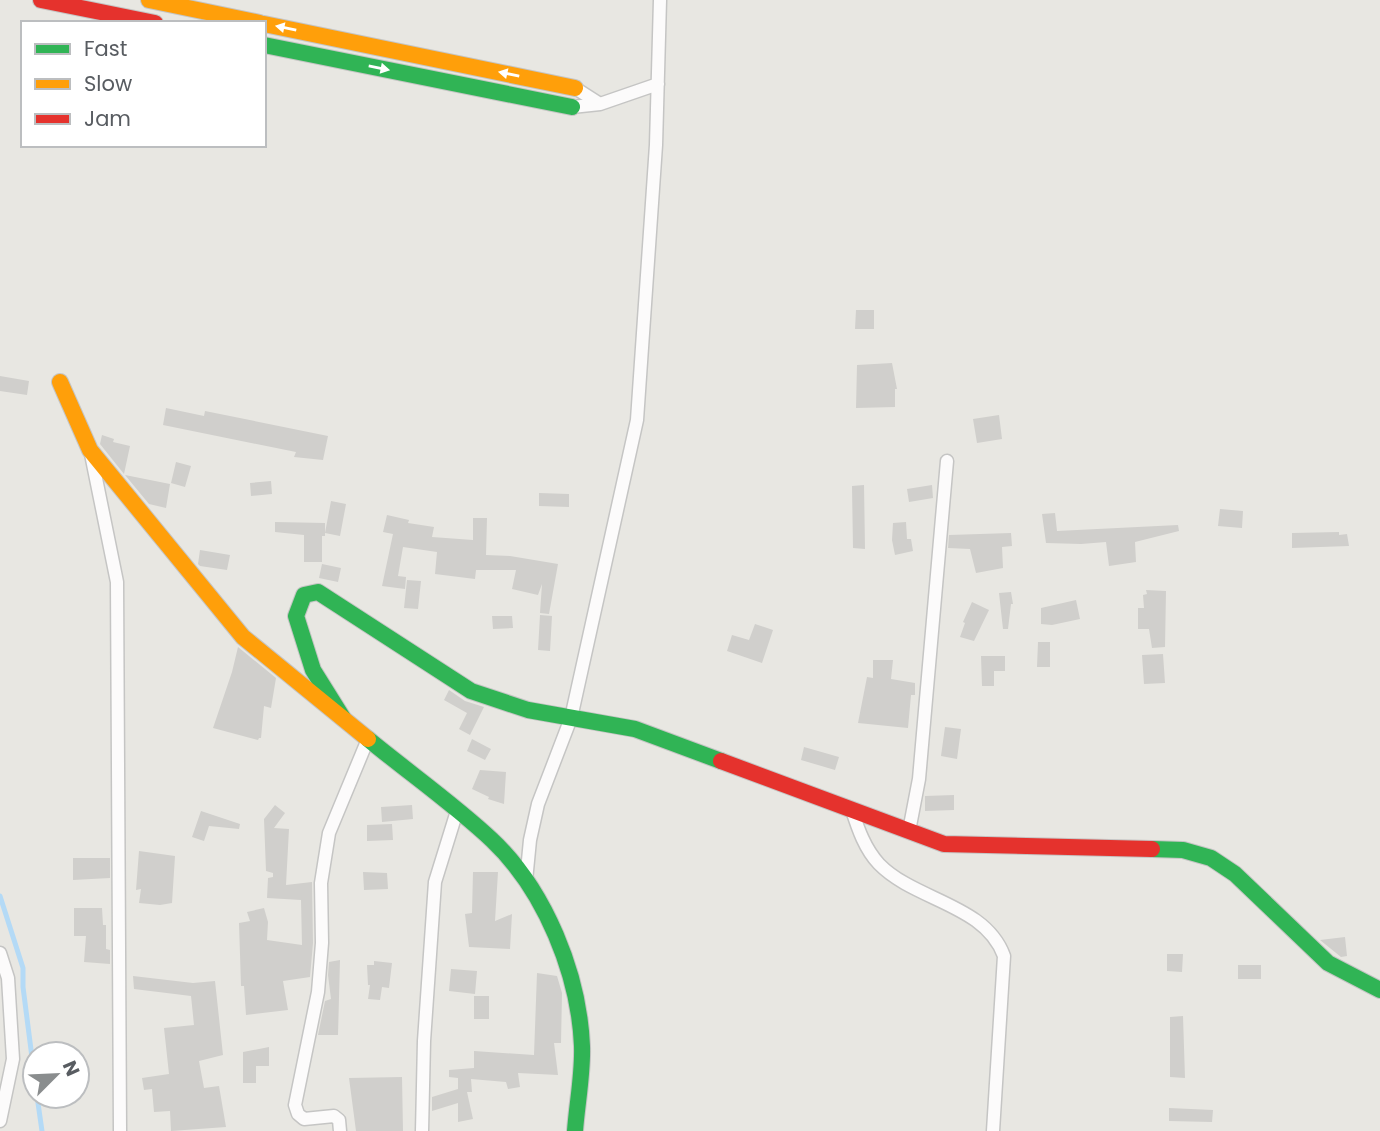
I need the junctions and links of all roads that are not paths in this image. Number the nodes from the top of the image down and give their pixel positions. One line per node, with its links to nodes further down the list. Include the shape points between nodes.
1 (41, 0): 4 (street)
2 (149, 0): 5 (street)
3 (660, 0): 8 (street)
4 (145, 21)
5 (252, 21)
6 (266, 24): 9 (street, one-way to 6)
7 (266, 45): 11 (street, one-way to 11)
8 (658, 84): 10 (street); 16 (street, via 636,420)
9 (575, 88): 10 (street)
10 (600, 104): 11 (street)
11 (572, 107)
12 (60, 382): 13 (street)
13 (90, 450): 15 (street, via 243,637); 25 (street, via 117,582)
14 (947, 461): 20 (street, via 919,779)
15 (343, 718): 16 (street, via 313,670 296,616 303,595 318,592 471,691); 17 (street)
16 (571, 718): 18 (street, via 635,729); 21 (street, via 538,804)
17 (368, 739): 19 (street); 26 (street, via 329,833 321,883 318,992 295,1105 304,1119 334,1116 340,1120)
18 (852, 810): 20 (street); 29 (street, via 860,836 877,862 896,878 986,926 999,944 1004,956)
19 (457, 811): 21 (street, via 493,841); 27 (street, via 435,882)
20 (909, 831): 23 (street, via 944,844 1183,850 1211,858 1328,963)
21 (526, 881): 28 (street, via 555,930 577,1002 582,1047)
22 (0, 953): 24 (street, via 8,978 13,1059)
23 (1380, 990)
24 (0, 1121)
25 (120, 1131)
26 (340, 1131)
27 (422, 1131)
28 (575, 1131)
29 (993, 1131)

